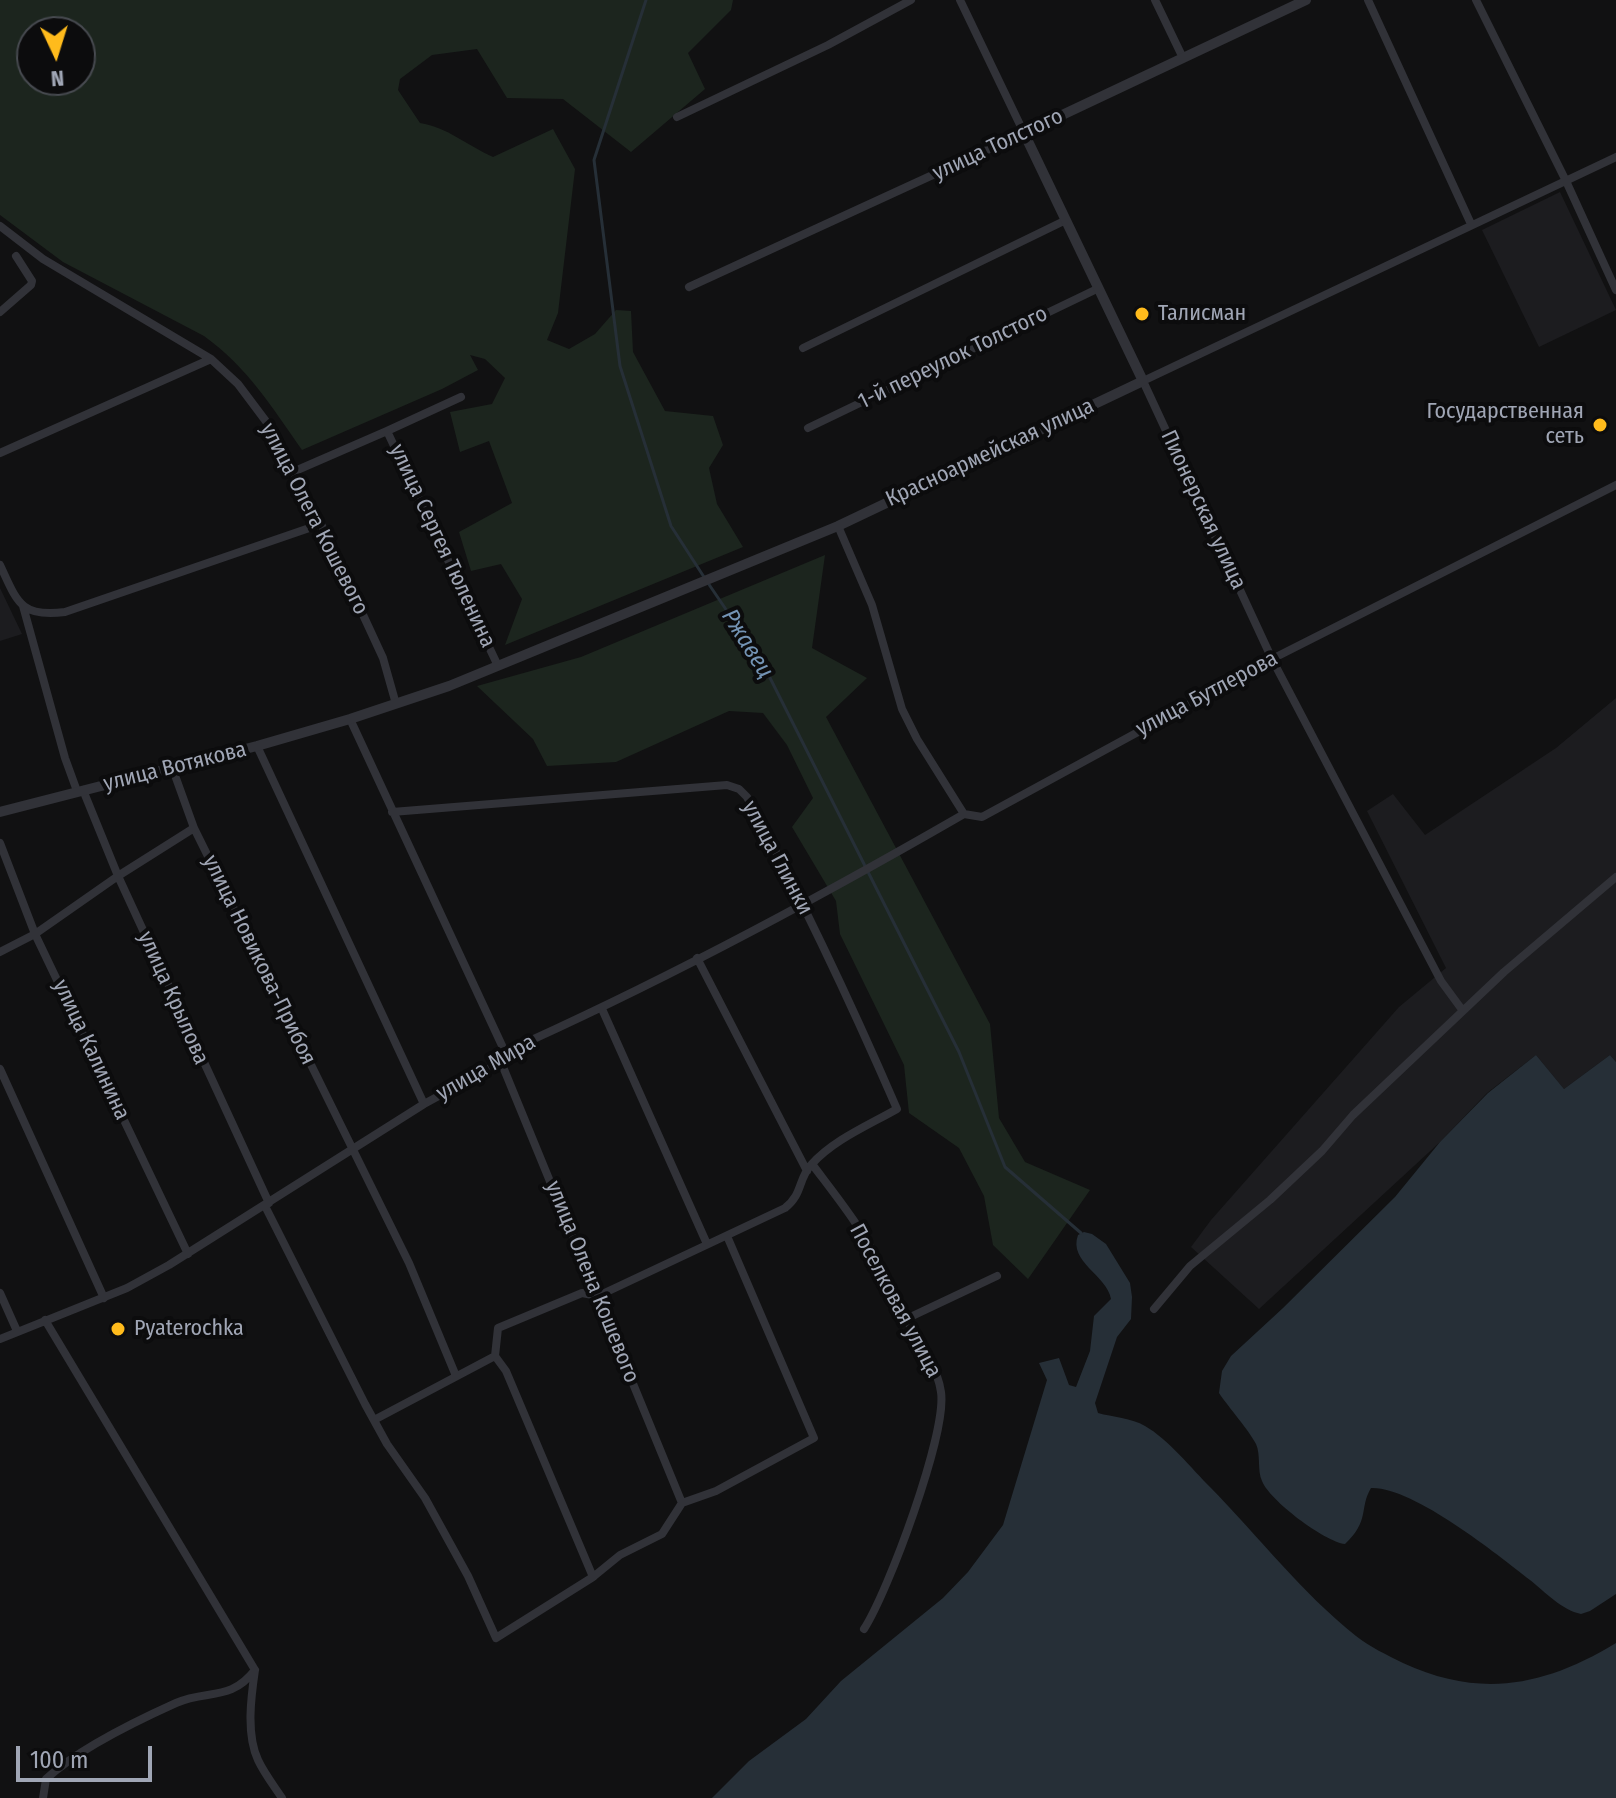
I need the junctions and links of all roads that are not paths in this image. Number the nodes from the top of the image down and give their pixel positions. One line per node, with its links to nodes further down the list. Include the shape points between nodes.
1 (911, 0): 8 (street)
2 (960, 0): 9 (street, Пионерская улица)
3 (1155, 0): 7 (street)
4 (1306, 0): 7 (street, улица Толстого)
5 (1368, 0): 13 (street)
6 (1476, 0): 11 (street)
7 (1183, 58): 9 (street, улица Толстого)
8 (677, 117)
9 (1024, 133): 12 (street, Пионерская улица); 16 (street, улица Толстого)
10 (1616, 157): 11 (street, Красноармейская улица)
11 (1566, 181): 13 (street, Красноармейская улица); 18 (street)
12 (1066, 220): 17 (street, Пионерская улица); 20 (street)
13 (1471, 224): 22 (street, Красноармейская улица)
14 (0, 226): 21 (street, улица Олега Кошевого, via 43,259)
15 (16, 256): 19 (street, via 31,285)
16 (689, 287)
17 (1099, 288): 22 (street, Пионерская улица); 24 (street, 1-й переулок Толстого)
18 (1616, 290)
19 (0, 312)
20 (803, 348)
21 (211, 359): 26 (street); 27 (street, улица Олега Кошевого, via 238,384)
22 (1143, 381): 30 (street, Красноармейская улица); 33 (street, Пионерская улица)
23 (461, 397): 25 (street)
24 (808, 428)
25 (387, 431): 27 (street, улица Сергея Тюленина); 34 (street, улица Сергея Тюленина)
26 (0, 453)
27 (295, 471): 29 (street, улица Олега Кошевого)
28 (1616, 485): 33 (street, улица Бутлерова)
29 (321, 524): 32 (street, via 65,612 31,612); 35 (street, улица Олега Кошевого, via 383,658)
30 (838, 526): 34 (street, Красноармейская улица); 42 (street, via 872,605 902,709)
31 (0, 565): 32 (street)
32 (23, 606): 39 (street, улица Крылова, via 65,758)
33 (1272, 659): 42 (street, улица Бутлерова, via 982,817); 52 (street, Пионерская улица, via 1441,981)
34 (498, 666): 35 (street, Красноармейская улица)
35 (396, 704): 36 (street, Красноармейская улица)
36 (350, 719): 37 (street, улица Вотякова); 41 (street)
37 (257, 746): 38 (street, улица Вотякова); 56 (street)
38 (172, 767): 39 (street, улица Вотякова); 43 (street, улица Новикова-Прибоя)
39 (80, 791): 40 (street, улица Вотякова); 45 (street, улица Крылова)
40 (0, 812)
41 (392, 812): 47 (street, улица Глинки, via 727,785 747,797); 53 (street)
42 (964, 814): 47 (street, улица Бутлерова)
43 (194, 828): 45 (street); 57 (street, улица Новикова-Прибоя)
44 (0, 843): 48 (street, улица Калинина)
45 (118, 876): 48 (street); 59 (street, улица Крылова)
46 (1616, 877): 52 (street)
47 (802, 904): 50 (street, улица Мира); 58 (street, улица Глинки, via 897,1109 832,1147)
48 (35, 934): 49 (street); 62 (street, улица Калинина)
49 (0, 952)
50 (697, 958): 51 (street, улица Мира); 58 (street, Поселковая улица)
51 (602, 1009): 53 (street, улица Мира); 61 (street)
52 (1463, 1011): 67 (street, via 1270,1200 1190,1266)
53 (505, 1052): 54 (street, улица Мира)
54 (501, 1062): 56 (street, улица Мира); 65 (street, улица Олена Кошевого)
55 (0, 1069): 66 (street)
56 (424, 1104): 57 (street, улица Мира)
57 (351, 1150): 59 (street, улица Мира); 73 (street, улица Новикова-Прибоя, via 409,1263)
58 (809, 1167): 60 (street, via 795,1201); 68 (street, Поселковая улица, via 848,1213)
59 (267, 1205): 62 (street, улица Мира); 74 (street)
60 (727, 1236): 61 (street); 75 (street, via 814,1438 716,1491)
61 (707, 1244): 65 (street)
62 (188, 1254): 66 (street, улица Мира)
63 (997, 1276): 68 (street)
64 (0, 1293): 70 (street)
65 (598, 1296): 72 (street, via 582,1293 498,1328); 75 (street, улица Олена Кошевого)
66 (104, 1298): 69 (street, улица Мира)
67 (1154, 1309)
68 (906, 1319): 77 (street, Поселковая улица, via 939,1380 941,1412 889,1581)
69 (45, 1320): 70 (street, улица Мира); 78 (street)
70 (17, 1331): 71 (street, улица Мира)
71 (0, 1339)
72 (495, 1356): 73 (street); 76 (street)
73 (456, 1376): 74 (street)
74 (374, 1420): 76 (street, via 425,1498 496,1638)
75 (682, 1503): 76 (street, via 662,1534 620,1555)
76 (593, 1577)
77 (864, 1629)
78 (255, 1670): 79 (street, via 238,1688 179,1702 77,1755 46,1779); 80 (street, via 254,1749)
79 (43, 1798)
80 (282, 1798)

